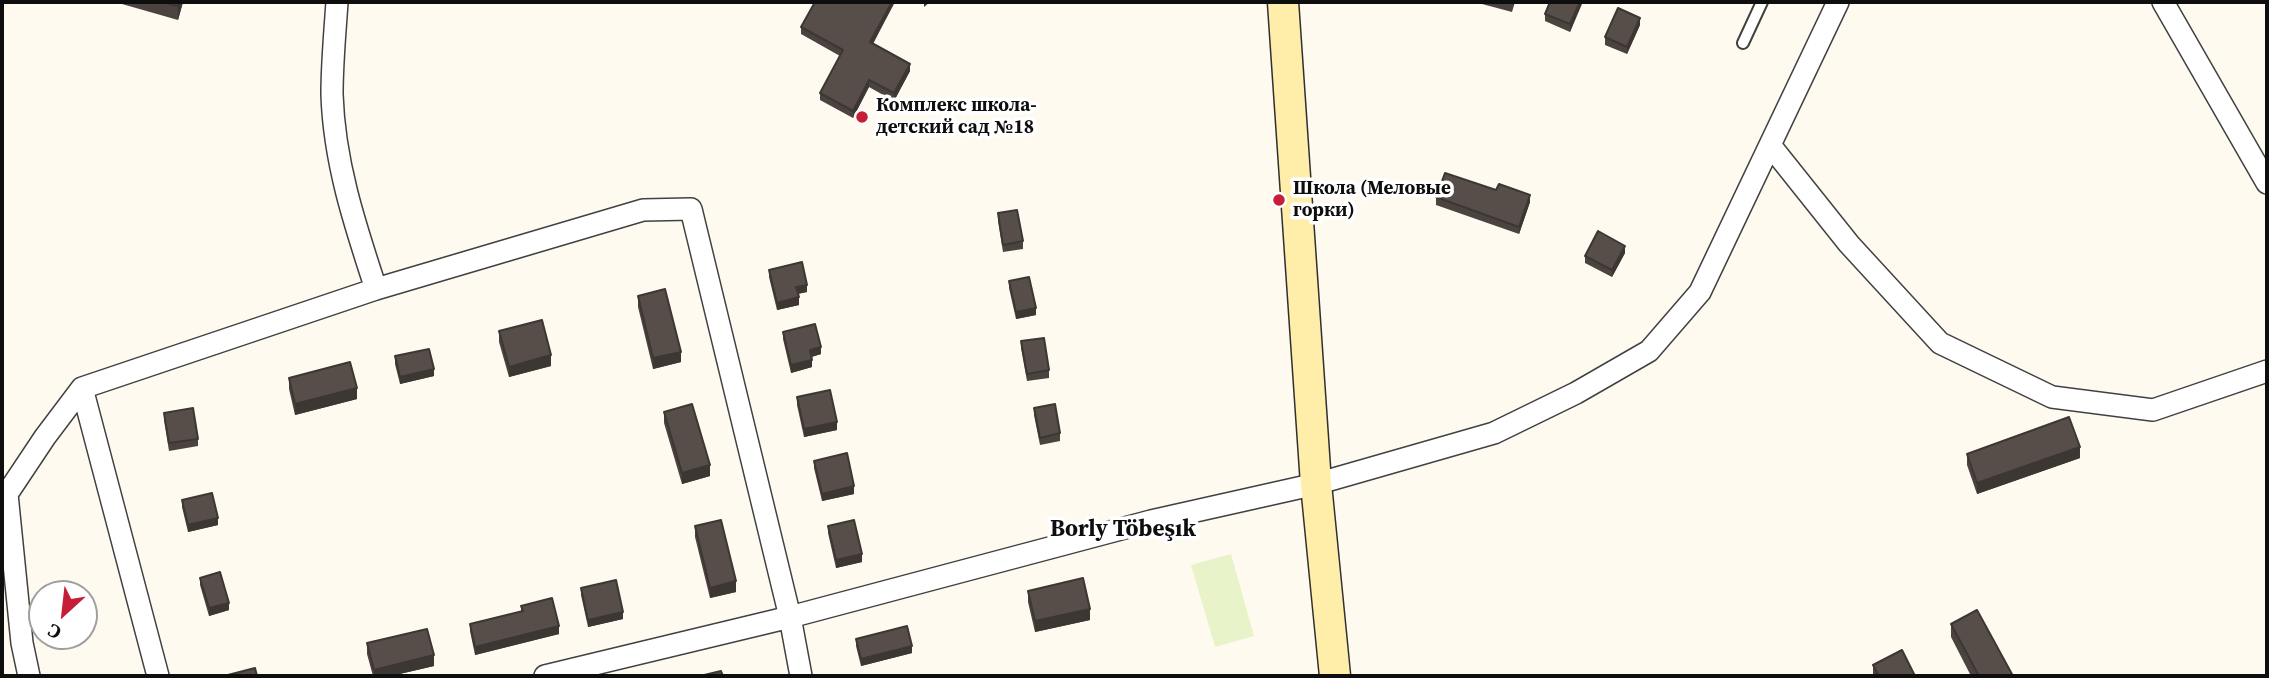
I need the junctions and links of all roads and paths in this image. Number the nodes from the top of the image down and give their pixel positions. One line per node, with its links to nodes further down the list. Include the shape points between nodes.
1 (337, 2): 9 (street, via 332,94 341,172)
2 (1283, 2): 12 (street)
3 (1762, 2): 6 (lane)
4 (1838, 2): 7 (street)
5 (2163, 2): 8 (street)
6 (1743, 43)
7 (1770, 145): 10 (street, via 1849,244 1940,343 2052,397 2153,410); 12 (street, via 1700,292 1649,351 1494,433)
8 (2267, 183)
9 (376, 289): 11 (street); 13 (street, via 643,210 691,209)
10 (2267, 371)
11 (82, 388): 14 (street, via 7,494); 15 (street)
12 (1316, 484): 13 (street, via 1151,521); 18 (street)
13 (790, 617): 16 (street); 17 (street)
14 (29, 676)
15 (158, 676)
16 (545, 676)
17 (801, 676)
18 (1335, 676)

